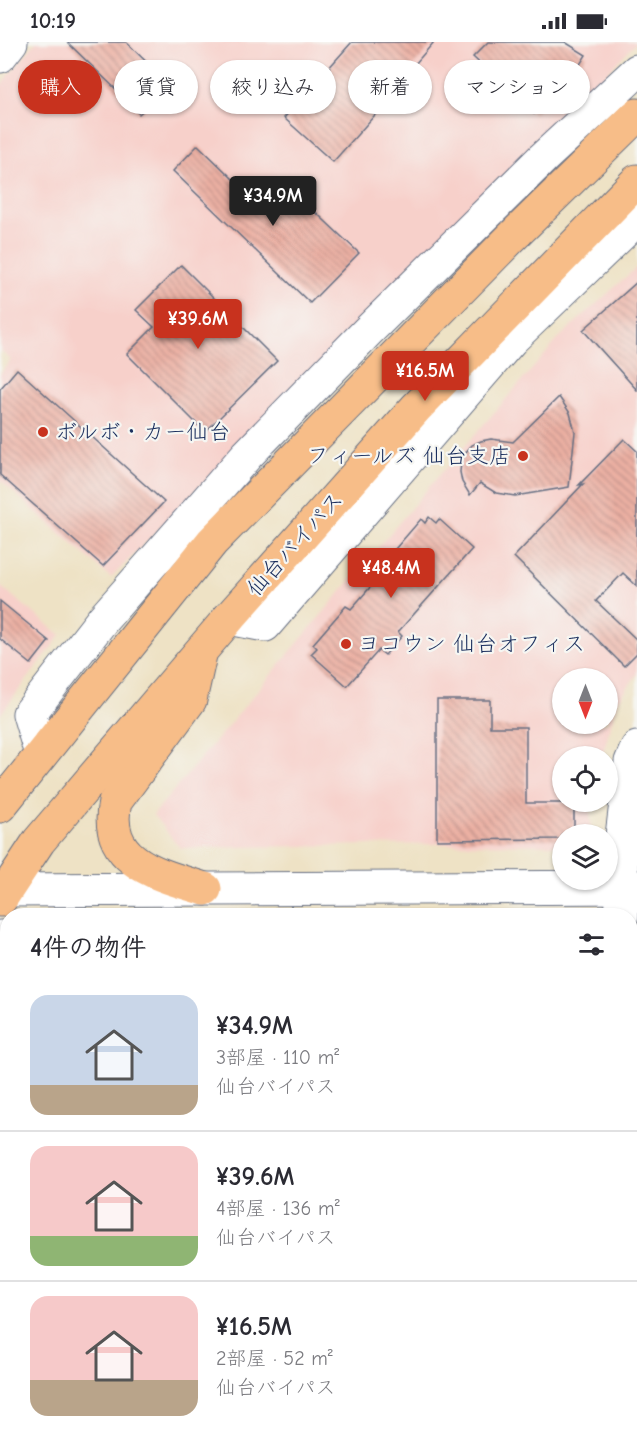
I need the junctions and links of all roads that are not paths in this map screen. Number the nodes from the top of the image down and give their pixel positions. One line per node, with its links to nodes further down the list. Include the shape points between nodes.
1 (11, 42): 2 (street)
2 (0, 56)
3 (637, 71): 10 (street, via 543,158 239,463 111,610 29,714)
4 (637, 115): 10 (highway, via 212,542)
5 (637, 181): 7 (highway, 仙台バイパス, via 416,408)
6 (637, 219): 7 (street, via 511,340 265,625)
7 (229, 618): 8 (highway, 仙台バイパス)
8 (201, 651): 12 (highway, via 190,700 115,802 112,816 116,839 128,856 141,866); 13 (highway, 仙台バイパス, via 39,841)
9 (637, 748): 14 (street, via 621,844)
10 (41, 754): 11 (highway)
11 (0, 806)
12 (205, 889): 13 (street); 14 (street)
13 (2, 893)
14 (627, 896)

